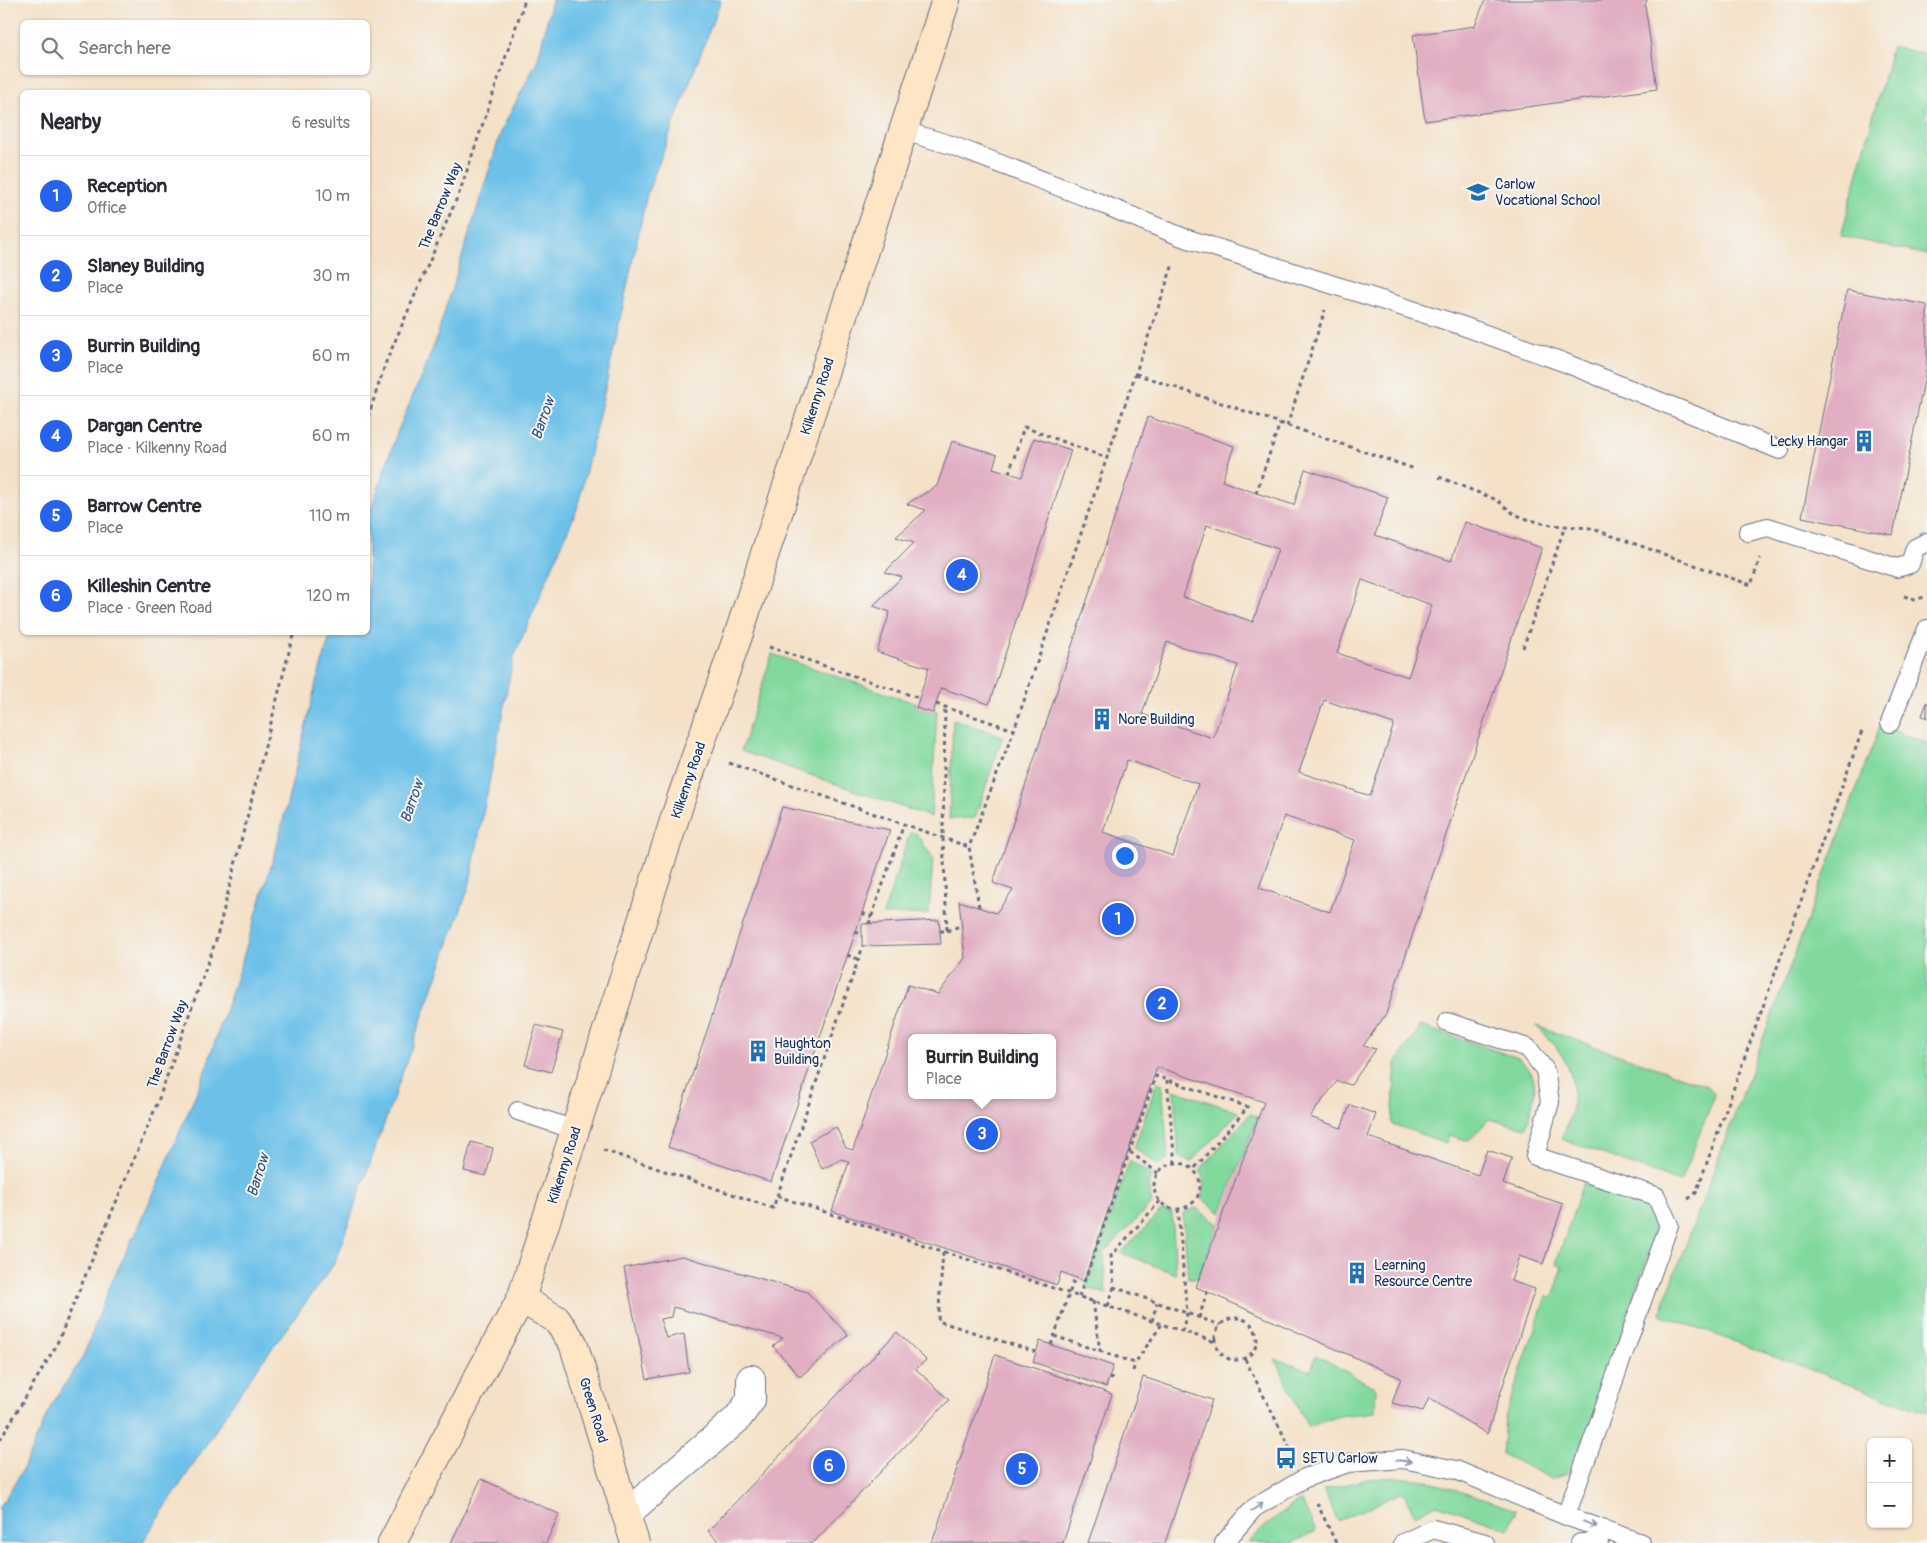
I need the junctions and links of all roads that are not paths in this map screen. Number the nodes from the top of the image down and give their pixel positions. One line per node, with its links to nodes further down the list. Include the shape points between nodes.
1 (946, 0): 2 (main road, Kilkenny Road)
2 (904, 131): 3 (lane, via 967,152 1182,237 1460,325 1563,362); 10 (main road, Kilkenny Road)
3 (1780, 450)
4 (1748, 532): 5 (lane, via 1768,527 1897,568 1910,564 1915,548)
5 (1927, 542)
6 (1927, 629): 7 (lane)
7 (1890, 723)
8 (1447, 1022): 14 (lane, via 1528,1048 1545,1070 1550,1102 1535,1156 1656,1196 1669,1225)
9 (518, 1111): 10 (lane)
10 (574, 1135): 11 (main road, Kilkenny Road)
11 (521, 1299): 13 (main road, Green Road, via 556,1319 573,1343); 15 (main road, Kilkenny Road)
12 (751, 1379): 13 (street, via 751,1400 737,1419)
13 (626, 1514): 16 (main road, Green Road)
14 (1566, 1516): 17 (lane, one-way to 14, via 1254,1508 1305,1478 1348,1464 1402,1459 1456,1470); 22 (lane, one-way to 22)
15 (392, 1543)
16 (635, 1543)
17 (1224, 1543)
18 (1403, 1543): 19 (lane, via 1433,1529)
19 (1484, 1543)
20 (1580, 1543): 21 (lane)
21 (1599, 1543)
22 (1641, 1543)

